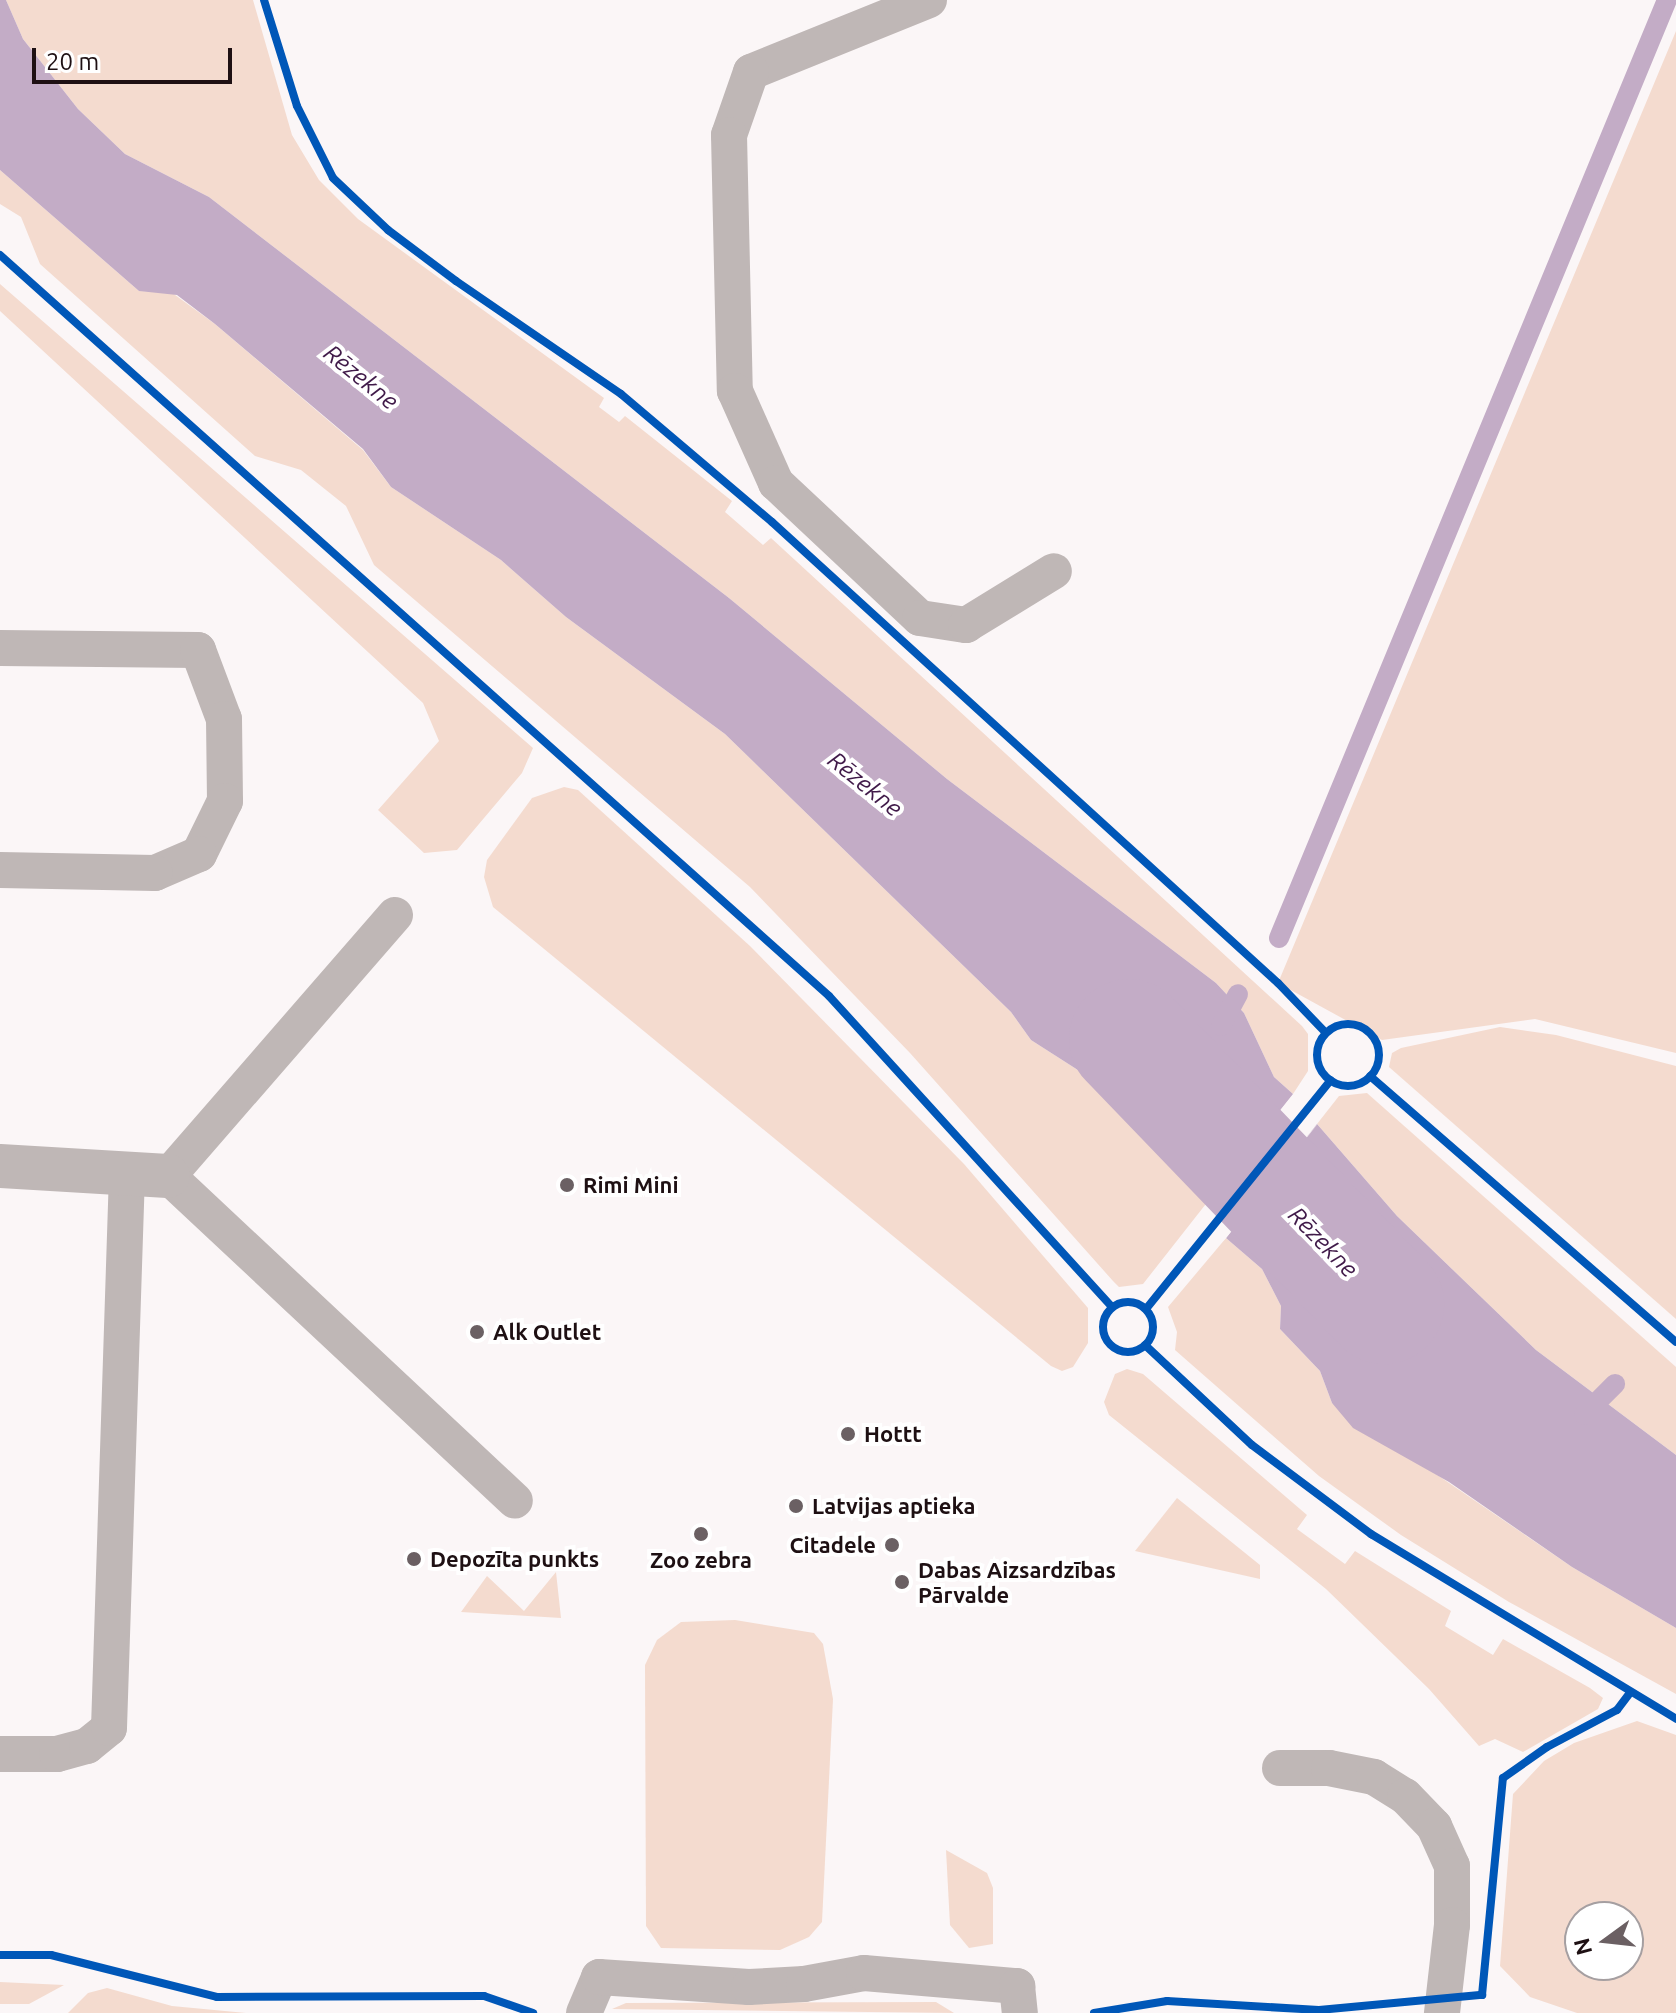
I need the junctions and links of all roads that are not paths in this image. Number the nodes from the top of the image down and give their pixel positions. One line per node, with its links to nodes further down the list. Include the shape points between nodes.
1 (929, 0): 2 (lane, via 751,72 729,135 735,391 776,483 920,618 966,625)
2 (1054, 571)
3 (0, 648): 4 (lane, via 198,650 224,719 225,801 199,854 155,873)
4 (0, 870)
5 (395, 915): 7 (lane)
6 (0, 1166): 7 (street)
7 (147, 1175): 8 (lane); 9 (lane, via 109,1728 87,1746 57,1754)
8 (515, 1501)
9 (0, 1754)
10 (1280, 1768): 13 (lane, via 1329,1768 1374,1777 1405,1796 1434,1826 1452,1866 1452,1925)
11 (1018, 1999): 12 (lane, via 864,1973 749,1987 599,1977)
12 (584, 2013)
13 (1442, 2013)

